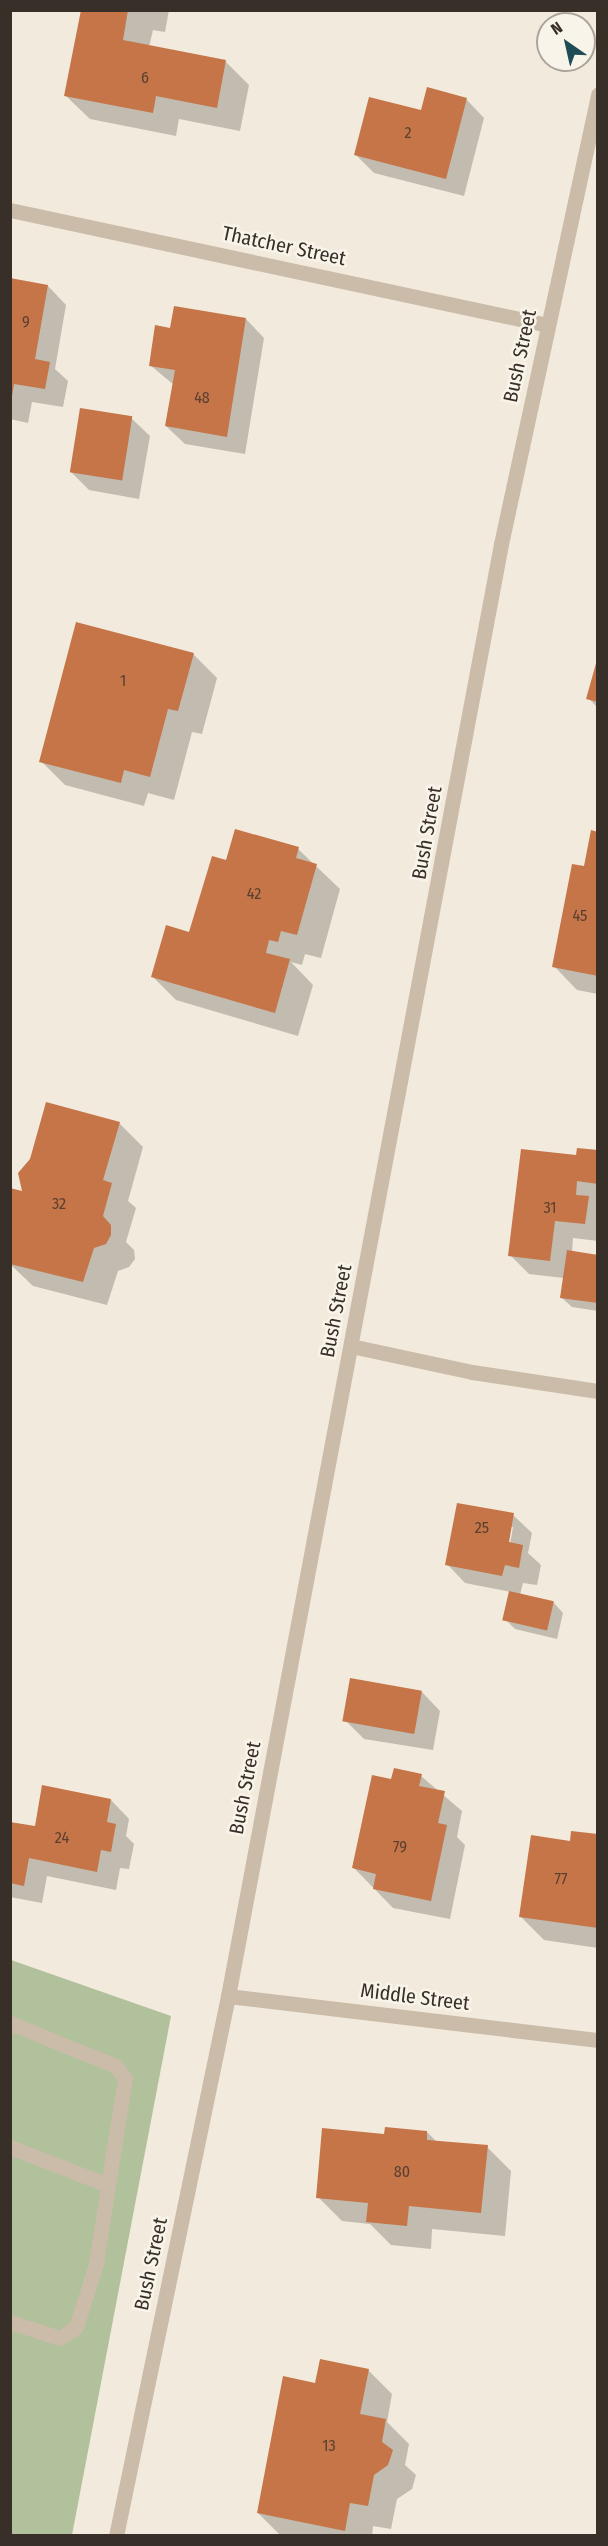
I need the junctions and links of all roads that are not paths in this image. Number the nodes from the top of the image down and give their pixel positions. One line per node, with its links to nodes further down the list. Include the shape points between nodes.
1 (597, 94): 3 (street, Bush Street)
2 (10, 210): 3 (street, Thatcher Street)
3 (548, 325): 4 (street, Bush Street, via 501,544)
4 (351, 1346): 5 (street, via 472,1372); 6 (street, Bush Street)
5 (597, 1390)
6 (228, 1996): 8 (street, Middle Street); 12 (street, Bush Street)
7 (10, 2023): 10 (street, via 71,2044 116,2066 125,2079)
8 (597, 2040)
9 (10, 2147): 10 (street)
10 (108, 2185): 11 (street, via 96,2264 76,2327 60,2338)
11 (10, 2322)
12 (116, 2535)

